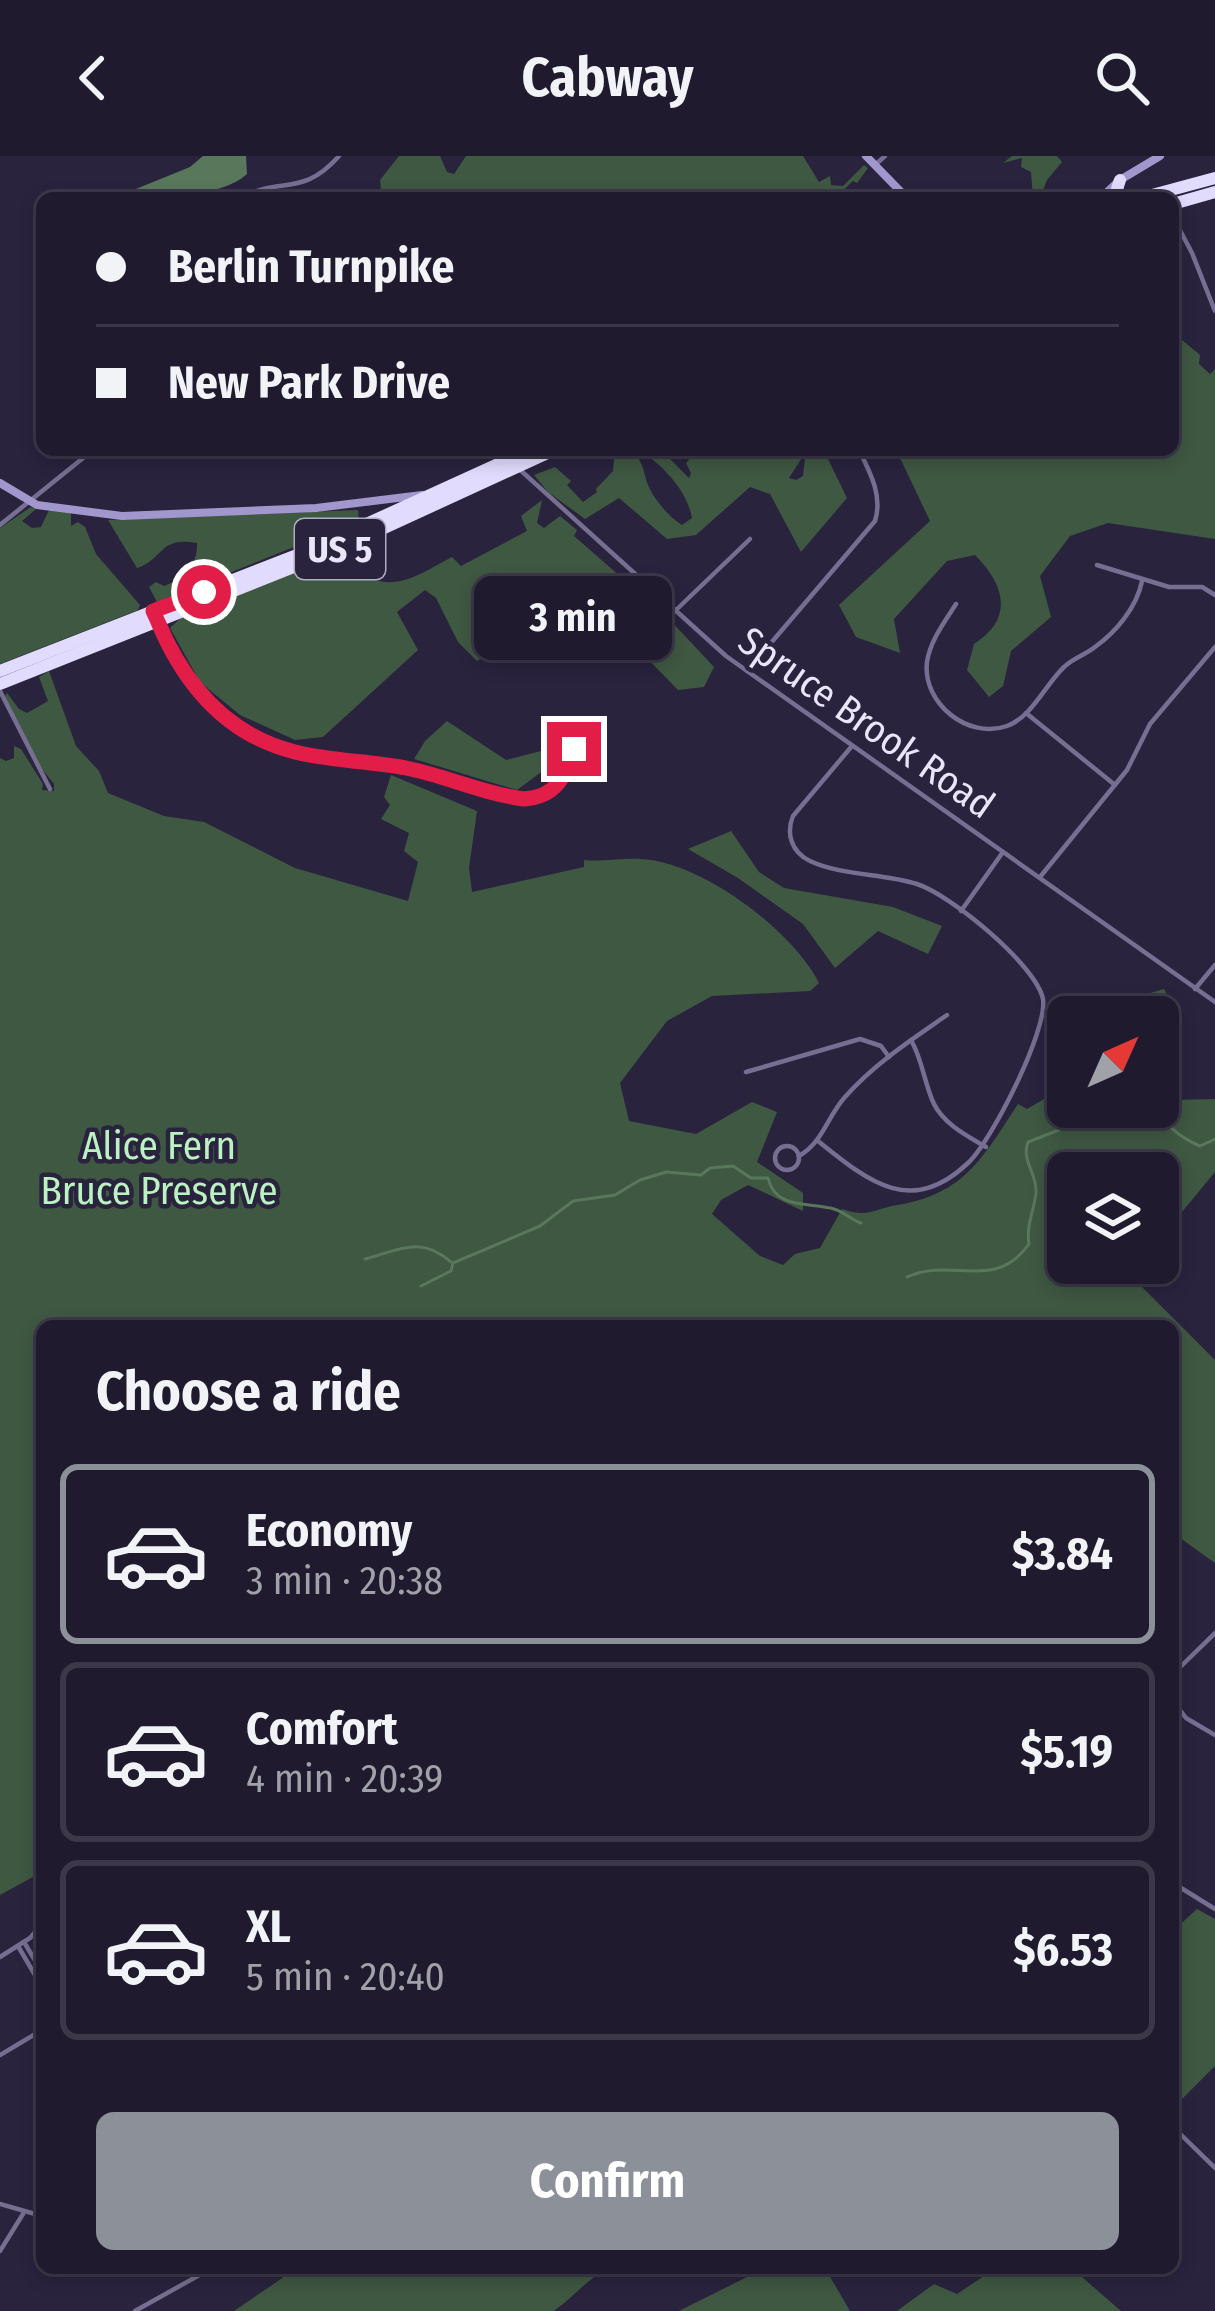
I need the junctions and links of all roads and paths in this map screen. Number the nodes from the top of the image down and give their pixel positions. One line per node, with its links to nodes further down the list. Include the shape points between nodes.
1 (338, 156): 8 (street, via 307,183)
2 (866, 156): 5 (street)
3 (885, 156): 5 (street)
4 (1160, 156): 7 (street)
5 (875, 165): 9 (street)
6 (1215, 178): 12 (highway)
7 (1120, 180): 10 (street); 11 (highway)
8 (255, 192)
9 (901, 192)
10 (1107, 192)
11 (1119, 192)
12 (1163, 192)
13 (1215, 192): 14 (highway)
14 (1179, 202)
15 (1179, 229): 16 (street)
16 (1215, 311)
17 (86, 456): 25 (street)
18 (523, 456): 21 (highway, US 5)
19 (536, 456): 21 (highway, US 5)
20 (861, 456): 37 (street, via 876,491 875,521)
21 (515, 463): 23 (highway, US 5); 26 (highway, US 5); 33 (street, Spruce Brook Road)
22 (0, 483): 25 (street)
23 (448, 488): 24 (street); 26 (highway, US 5)
24 (362, 503): 25 (street, via 156,516); 26 (street, via 372,503)
25 (31, 504): 27 (street)
26 (385, 523): 34 (highway, US 5)
27 (0, 526)
28 (750, 539): 33 (street)
29 (1096, 565): 30 (street)
30 (1142, 581): 31 (street, via 1202,587); 39 (street, via 1131,610 1064,667)
31 (1215, 596)
32 (956, 604): 39 (street, via 927,662 936,699 979,729 1012,725)
33 (675, 611): 37 (street, Spruce Brook Road)
34 (155, 617): 36 (highway, US 5); 38 (highway, US 5); 40 (street, via 206,701 248,734 296,752 533,799 565,776)
35 (1215, 647): 42 (street, via 1150,724)
36 (0, 671)
37 (747, 671): 41 (street, Spruce Brook Road)
38 (0, 687): 43 (street)
39 (1026, 713): 42 (street)
40 (572, 728)
41 (852, 746): 44 (street, Spruce Brook Road); 46 (street, via 794,816 793,846 806,860 920,885)
42 (1115, 785): 45 (street)
43 (50, 789)
44 (1003, 851): 45 (street, Spruce Brook Road); 46 (street)
45 (1040, 877): 48 (street, Spruce Brook Road)
46 (961, 911): 55 (street, via 1034,978 1044,1005)
47 (1215, 965): 48 (street)
48 (1195, 989): 49 (street, Spruce Brook Road)
49 (1215, 1002)
50 (947, 1015): 51 (street)
51 (911, 1040): 52 (street); 55 (street, via 943,1117)
52 (889, 1057): 53 (street, via 860,1039); 54 (street, via 839,1103)
53 (746, 1072)
54 (818, 1142): 55 (street, via 861,1176 897,1191 929,1190); 56 (street)
55 (986, 1147)
56 (799, 1156): 56 (street, via 783,1147 775,1160 789,1171)
57 (1215, 1633): 58 (street)
58 (1179, 1668)
59 (1179, 1709): 60 (street)
60 (1215, 1735)
61 (1179, 1887): 62 (street)
62 (1215, 1909)
63 (36, 1930): 64 (street)
64 (21, 1944): 65 (street); 66 (street); 67 (street)
65 (0, 1957)
66 (36, 1964)
67 (36, 1975)
68 (36, 2034): 69 (street)
69 (0, 2055)
70 (1179, 2133): 71 (street)
71 (1215, 2168)
72 (0, 2204): 73 (street)
73 (23, 2214): 74 (street); 75 (street)
74 (36, 2215)
75 (0, 2251)
76 (201, 2274): 77 (street)
77 (135, 2311)

